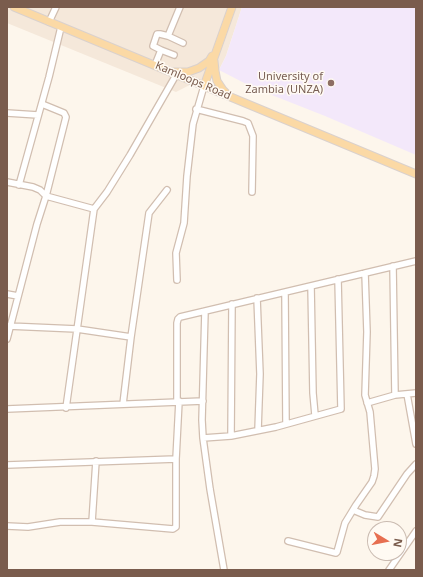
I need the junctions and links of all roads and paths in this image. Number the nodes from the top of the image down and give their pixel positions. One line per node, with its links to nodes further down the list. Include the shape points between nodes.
1 (14, 7): 5 (main road, Kamloops Road)
2 (56, 7): 5 (street)
3 (180, 7): 7 (street)
4 (232, 7): 10 (main road)
5 (49, 22): 6 (main road, Kamloops Road)
6 (61, 27): 12 (main road, Kamloops Road); 17 (street)
7 (168, 36): 8 (street); 9 (street, via 157,34 153,46)
8 (183, 43)
9 (161, 50): 11 (street); 12 (street)
10 (216, 51): 13 (main road, via 209,61 188,72); 15 (main road); 16 (main road, via 216,76)
11 (174, 55)
12 (155, 66): 13 (main road, Kamloops Road)
13 (164, 69): 14 (main road, Kamloops Road)
14 (176, 75): 15 (main road, Kamloops Road); 27 (street, via 107,192)
15 (204, 86): 16 (main road, Kamloops Road); 18 (street)
16 (230, 97): 21 (main road, Kamloops Road)
17 (42, 104): 20 (street); 26 (street, via 64,113 66,117)
18 (196, 109): 25 (street, via 248,123 253,136); 32 (street, via 188,156 184,223 176,253)
19 (7, 113): 20 (street)
20 (38, 114): 23 (street)
21 (416, 174)
22 (7, 182): 23 (street)
23 (19, 185): 26 (street, via 40,190)
24 (167, 190): 42 (street, via 149,213)
25 (252, 192)
26 (46, 196): 27 (street); 36 (street)
27 (94, 209): 41 (street)
28 (416, 261): 29 (street)
29 (393, 266): 30 (street); 46 (street)
30 (366, 273): 31 (street); 49 (street)
31 (338, 279): 33 (street); 53 (street, via 341,409)
32 (177, 280)
33 (311, 286): 34 (street); 53 (street, via 313,393)
34 (285, 293): 37 (street); 54 (street)
35 (7, 294): 36 (street)
36 (18, 296): 40 (street)
37 (257, 298): 38 (street); 55 (street, via 260,374)
38 (232, 304): 39 (street); 56 (street)
39 (205, 311): 47 (street, via 180,317 177,321); 48 (street)
40 (9, 326): 41 (street); 43 (street)
41 (77, 330): 42 (street); 51 (street)
42 (131, 337): 50 (street)
43 (7, 339)
44 (416, 393): 45 (street)
45 (408, 394): 46 (street); 58 (street)
46 (395, 395): 49 (street)
47 (178, 401): 48 (street); 50 (street); 59 (street)
48 (203, 401): 57 (street)
49 (367, 403): 63 (street, via 375,469 372,482)
50 (123, 404): 51 (street)
51 (66, 408): 52 (street)
52 (7, 409)
53 (316, 415): 54 (street)
54 (286, 424): 55 (street)
55 (258, 430): 56 (street)
56 (231, 436): 57 (street)
57 (203, 438): 68 (street)
58 (416, 444)
59 (176, 459): 60 (street); 64 (street, via 176,527 173,529)
60 (96, 462): 61 (street); 64 (street)
61 (7, 464)
62 (416, 464): 63 (street, via 378,517)
63 (353, 510): 67 (street, via 345,523 336,553)
64 (92, 522): 65 (street)
65 (7, 526)
66 (416, 531): 69 (street)
67 (288, 541)
68 (224, 570)
69 (389, 570)

